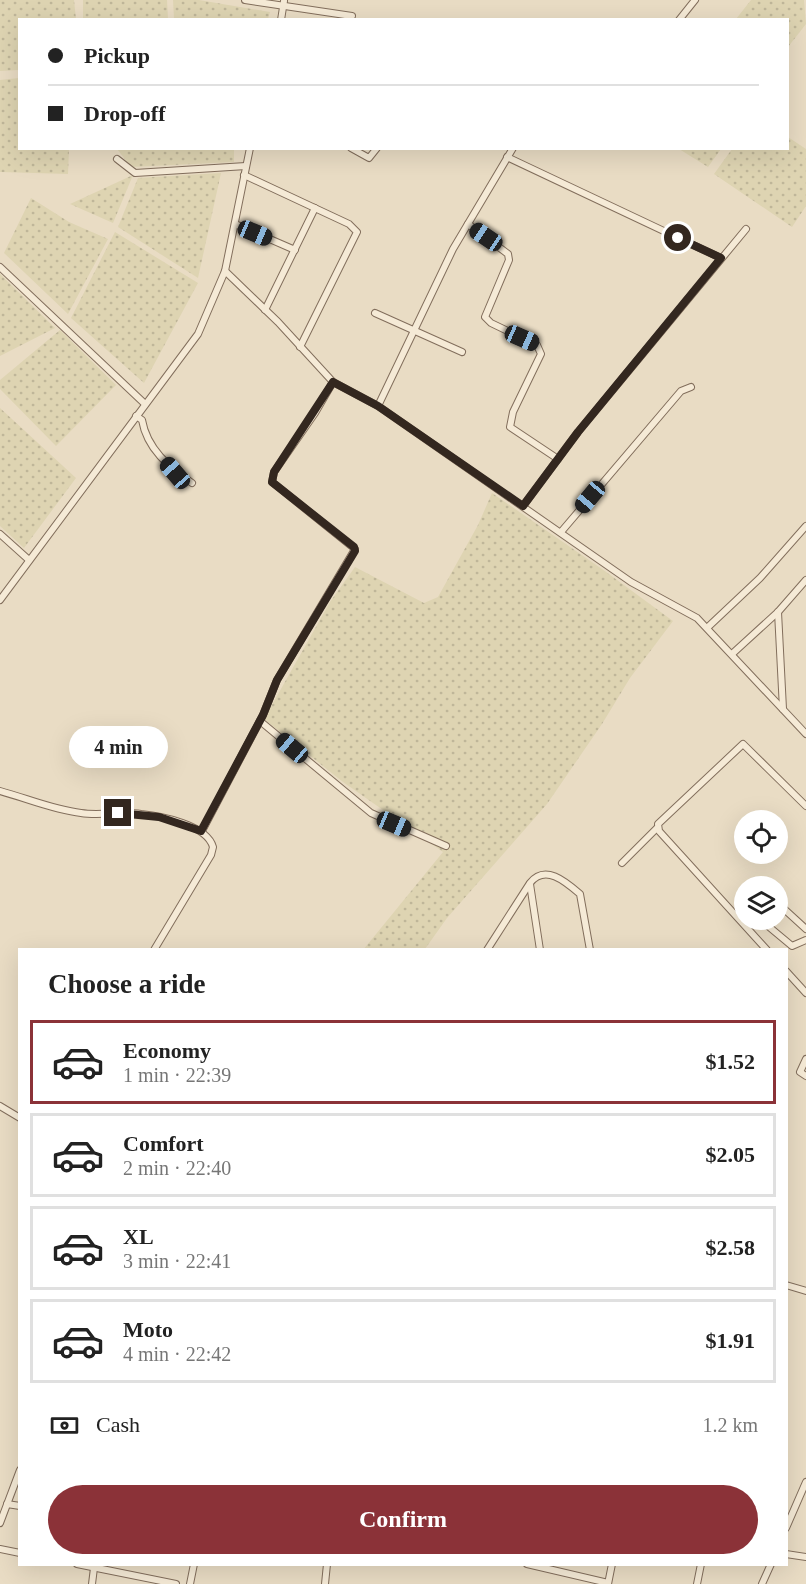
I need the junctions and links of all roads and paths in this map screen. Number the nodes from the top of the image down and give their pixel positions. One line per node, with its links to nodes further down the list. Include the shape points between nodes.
1 (245, 0): 3 (street)
2 (695, 0): 6 (street)
3 (284, 2): 4 (street); 5 (street)
4 (352, 16)
5 (281, 18)
6 (681, 18)
7 (250, 150): 13 (street)
8 (355, 150): 9 (street, via 369,158)
9 (375, 150)
10 (512, 150): 11 (street)
11 (507, 157): 17 (street); 20 (street)
12 (117, 159): 13 (street, via 135,173)
13 (246, 166): 14 (street)
14 (244, 175): 15 (street); 16 (street)
15 (315, 208): 19 (street); 26 (street, via 357,232)
16 (235, 224): 19 (street); 22 (street)
17 (468, 224): 25 (street); 33 (street, via 508,254 509,260 484,317 541,349 513,412 510,428)
18 (746, 229): 20 (street)
19 (295, 250): 23 (street)
20 (721, 258): 33 (street)
21 (0, 267): 30 (street)
22 (225, 271): 23 (street); 30 (street, via 198,334)
23 (265, 310): 26 (street)
24 (375, 313): 25 (street)
25 (415, 328): 27 (street); 31 (street)
26 (300, 346): 28 (street)
27 (462, 352)
28 (333, 382): 31 (street); 46 (street, via 274,472 272,482 355,551 277,680)
29 (691, 387): 37 (street, via 681,391)
30 (145, 404): 32 (street)
31 (378, 406): 35 (street)
32 (136, 416): 34 (street, via 142,420 144,435 157,453 175,473); 39 (street)
33 (558, 459): 35 (street)
34 (192, 483)
35 (523, 506): 37 (street)
36 (806, 526): 43 (street, via 760,579)
37 (561, 532): 43 (street, via 632,582 683,608)
38 (0, 534): 39 (street)
39 (29, 560): 41 (street)
40 (806, 580): 42 (street)
41 (0, 600)
42 (778, 612): 44 (street); 45 (street)
43 (708, 627): 44 (street)
44 (732, 654): 45 (street)
45 (783, 709): 47 (street)
46 (260, 720): 51 (street); 52 (street, via 371,813)
47 (806, 734)
48 (0, 790): 51 (street, via 81,813 140,813)
49 (805, 804): 50 (street, via 743,744 661,819)
50 (657, 828): 53 (street); 63 (street)
51 (201, 831): 59 (street, via 213,844 213,851)
52 (446, 846)
53 (622, 863)
54 (530, 883): 60 (street); 61 (street); 62 (street, via 540,874 550,874 580,894)
55 (788, 911): 57 (street)
56 (773, 930): 58 (street, via 792,946)
57 (806, 930)
58 (806, 940)
59 (155, 948)
60 (488, 948)
61 (540, 948)
62 (590, 948)
63 (765, 948)
64 (788, 976): 65 (street)
65 (806, 993)
66 (806, 1059): 67 (street, via 801,1072)
67 (806, 1076)
68 (0, 1106): 69 (street)
69 (18, 1117)
70 (788, 1286): 71 (street)
71 (806, 1291)
72 (18, 1475): 74 (street)
73 (806, 1482): 77 (street)
74 (7, 1504): 75 (street); 76 (street)
75 (18, 1506)
76 (0, 1523)
77 (788, 1523)
78 (0, 1549): 79 (street)
79 (18, 1553)
80 (788, 1554): 81 (street)
81 (806, 1557)
82 (86, 1566): 89 (street)
83 (194, 1566): 93 (street)
84 (327, 1566): 94 (street)
85 (536, 1566): 90 (street)
86 (612, 1566): 90 (street)
87 (701, 1566): 95 (street)
88 (770, 1566): 96 (street)
89 (94, 1568): 91 (street); 92 (street)
90 (608, 1583)
91 (92, 1584)
92 (176, 1584)
93 (190, 1584)
94 (325, 1584)
95 (697, 1584)
96 (762, 1584)

